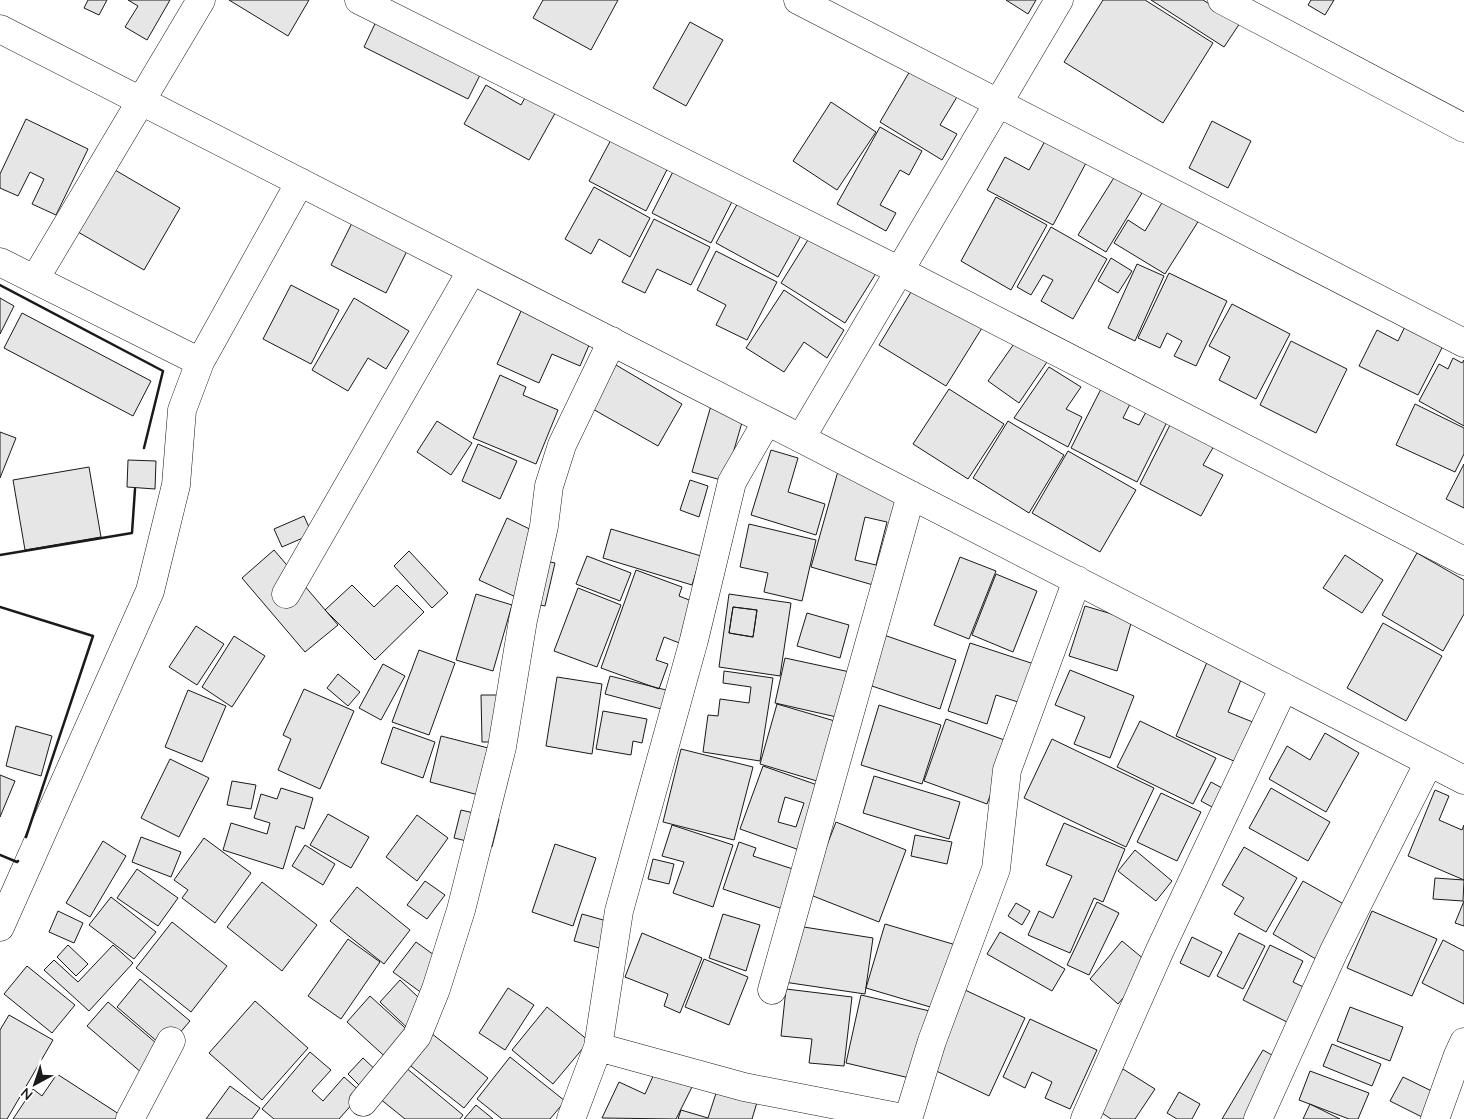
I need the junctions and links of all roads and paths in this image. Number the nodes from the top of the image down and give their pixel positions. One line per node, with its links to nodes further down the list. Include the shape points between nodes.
1 (201, 0): 7 (street)
2 (358, 0): 13 (street)
3 (798, 0): 8 (street)
4 (1059, 0): 8 (street)
5 (1222, 0): 9 (street)
6 (0, 29): 7 (street)
7 (141, 101): 10 (street); 14 (street)
8 (997, 103): 13 (street); 16 (street)
9 (1464, 128)
10 (300, 182): 12 (street); 17 (street)
11 (0, 262): 14 (street)
12 (472, 270): 15 (street); 23 (street)
13 (898, 270): 19 (street); 21 (street)
14 (35, 279): 17 (street)
15 (612, 341): 18 (street); 32 (street, via 562,445 549,486 502,747 461,910 439,980 417,1036)
16 (1464, 343)
17 (200, 362): 27 (street, via 182,410 176,486 150,591)
18 (767, 421): 19 (street); 31 (street, via 732,482 694,640 619,911)
19 (800, 438): 20 (street)
20 (911, 495): 22 (street); 28 (street)
21 (1464, 561)
22 (1076, 580): 24 (street); 35 (street, via 1007,770 996,869 932,1041)
23 (286, 594)
24 (1284, 687): 25 (street); 36 (street, via 1160,950)
25 (1429, 762): 26 (street); 37 (street, via 1334,951)
26 (1464, 779)
27 (0, 927)
28 (772, 990)
29 (171, 1041): 33 (street)
30 (1464, 1042): 38 (street)
31 (598, 1046): 34 (street); 35 (street, via 744,1087)
32 (363, 1102)
33 (130, 1119)
34 (571, 1119)
35 (908, 1119)
36 (1085, 1119)
37 (1258, 1119)
38 (1435, 1119)

